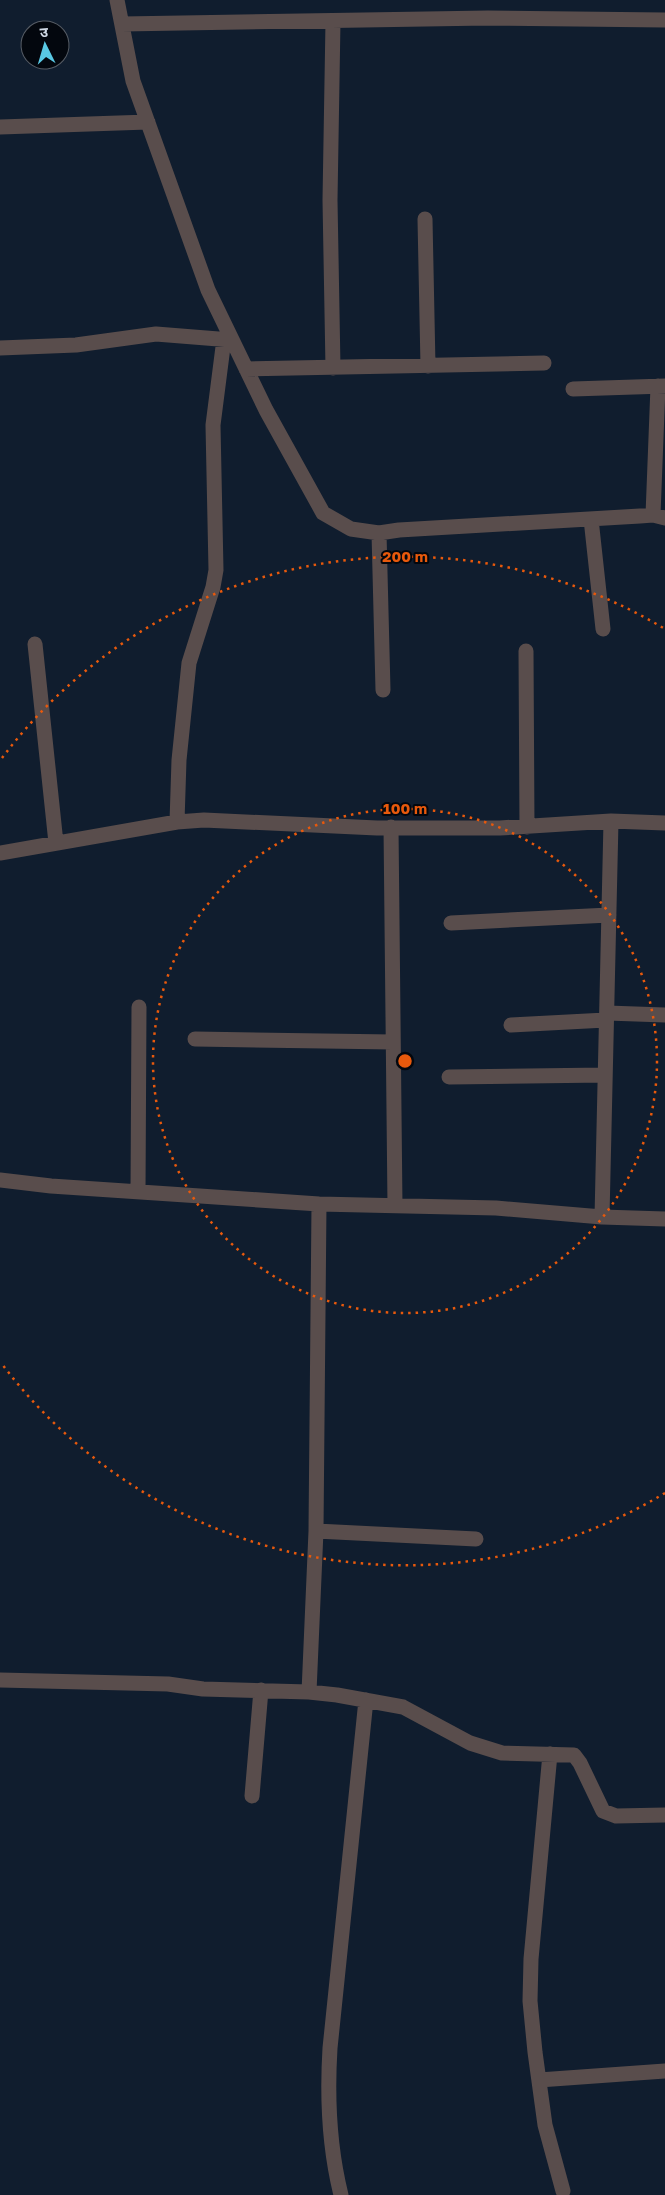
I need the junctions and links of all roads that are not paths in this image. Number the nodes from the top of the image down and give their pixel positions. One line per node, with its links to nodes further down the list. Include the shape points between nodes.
1 (117, 0): 4 (street)
2 (665, 20): 3 (street, via 488,18)
3 (333, 21): 4 (street); 12 (street, via 330,200)
4 (122, 24): 5 (street, via 133,81)
5 (148, 122): 6 (street); 8 (street)
6 (0, 127)
7 (425, 219): 11 (street)
8 (228, 340): 9 (street, via 156,334 76,345); 13 (street); 24 (street, via 213,425 216,570 189,663 179,760)
9 (0, 348)
10 (544, 363): 11 (street)
11 (428, 366): 12 (street)
12 (333, 368): 13 (street)
13 (246, 369): 18 (street, via 323,513 351,529)
14 (662, 386): 15 (street); 16 (street)
15 (573, 389)
16 (659, 517): 17 (street)
17 (591, 519): 18 (street); 19 (street)
18 (379, 533): 22 (street)
19 (603, 629)
20 (35, 644): 28 (street)
21 (526, 651): 27 (street)
22 (383, 690)
23 (611, 821): 25 (street); 27 (street); 30 (street)
24 (177, 822): 26 (street, via 204,820); 28 (street)
25 (665, 823)
26 (391, 827): 27 (street); 37 (street)
27 (527, 827)
28 (56, 843): 29 (street)
29 (0, 853)
30 (609, 915): 31 (street); 34 (street)
31 (451, 923)
32 (138, 1007): 41 (street)
33 (665, 1015): 34 (street)
34 (606, 1016): 35 (street); 38 (street)
35 (511, 1025)
36 (195, 1039): 37 (street)
37 (393, 1042): 43 (street)
38 (605, 1075): 39 (street); 44 (street)
39 (449, 1077)
40 (0, 1180): 41 (street)
41 (138, 1192): 42 (street)
42 (319, 1204): 43 (street); 46 (street)
43 (395, 1206): 44 (street, via 496,1208)
44 (602, 1217): 45 (street)
45 (665, 1219)
46 (316, 1531): 47 (street); 50 (street)
47 (476, 1539)
48 (0, 1680): 49 (street)
49 (261, 1690): 50 (street); 53 (street)
50 (309, 1692): 51 (street)
51 (366, 1700): 52 (street, via 403,1707 470,1743 502,1754); 58 (street, via 328,2075 331,2135)
52 (550, 1754): 54 (street, via 574,1755 603,1811 616,1816); 56 (street, via 531,1959 530,2001)
53 (252, 1796)
54 (665, 1815)
55 (665, 2071): 56 (street)
56 (539, 2080): 57 (street, via 545,2126)
57 (563, 2190)
58 (341, 2195)

